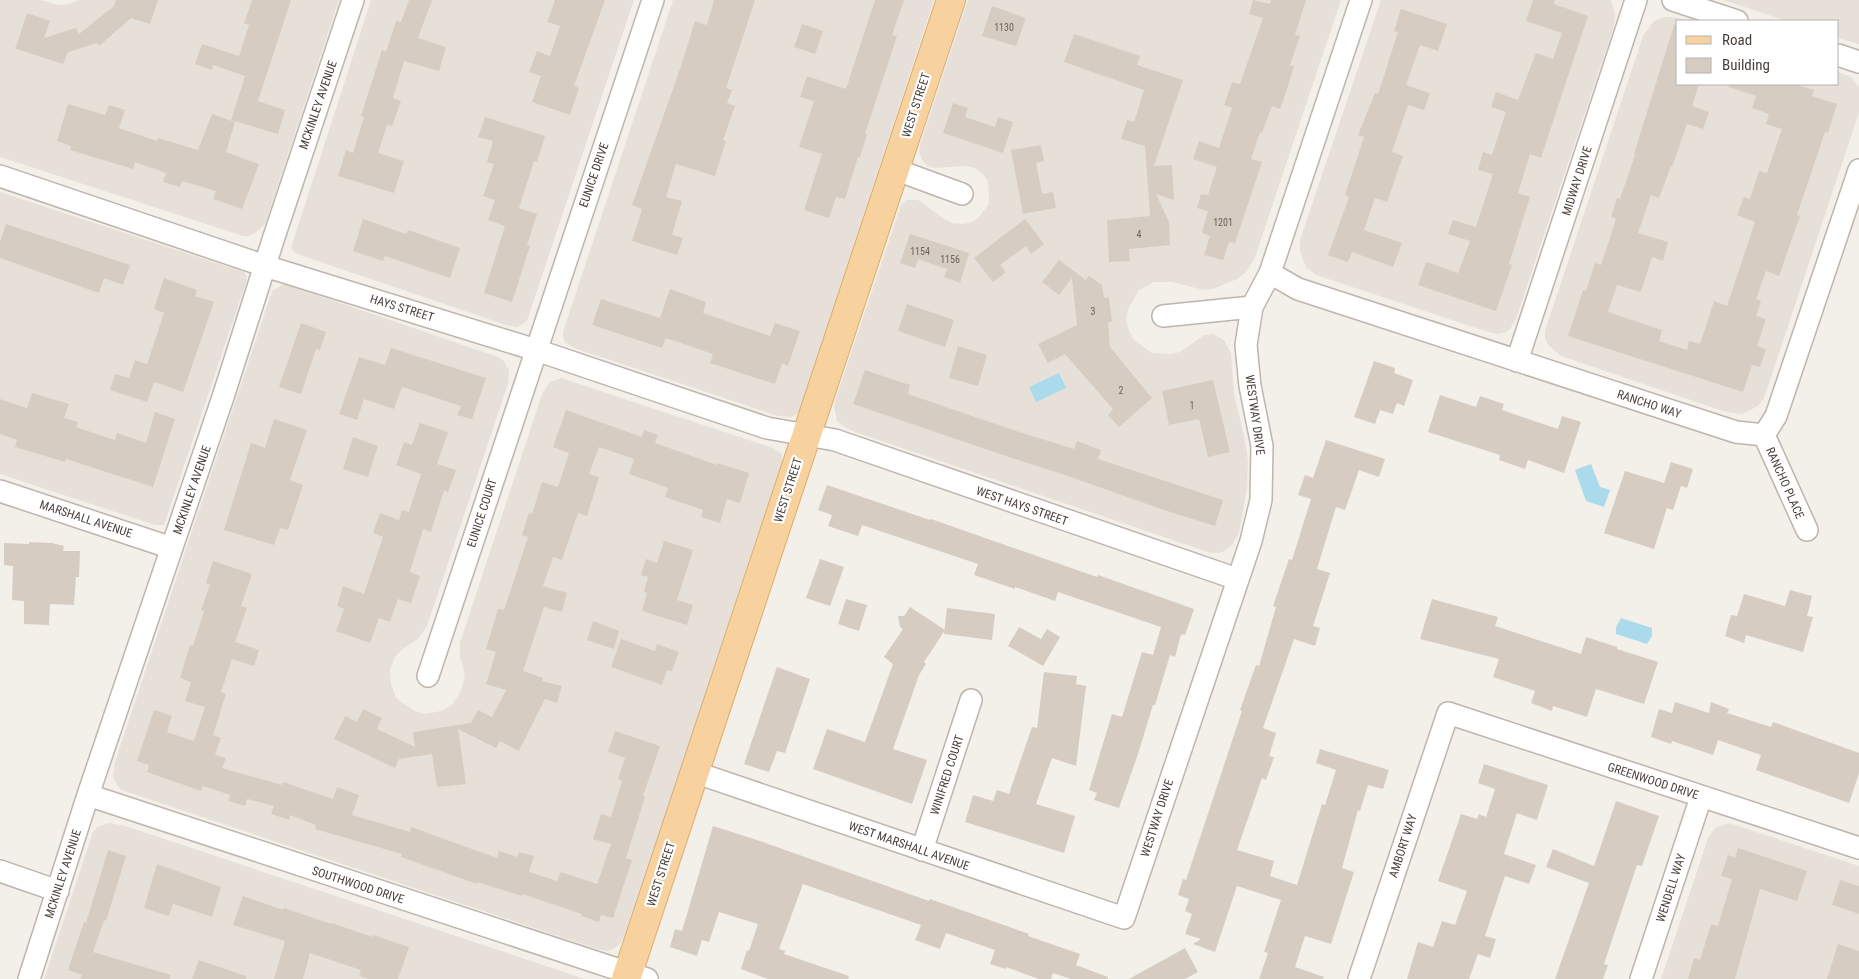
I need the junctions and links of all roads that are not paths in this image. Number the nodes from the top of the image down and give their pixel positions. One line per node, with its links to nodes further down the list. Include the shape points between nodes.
1 (354, 0): 14 (street, MCKINLEY AVENUE)
2 (653, 0): 18 (street, EUNICE DRIVE)
3 (951, 0): 10 (main road, WEST STREET)
4 (1362, 0): 15 (street, WESTWAY DRIVE)
5 (1636, 0): 19 (street, MIDWAY DRIVE)
6 (1673, 0): 7 (street)
7 (1734, 20)
8 (1839, 55): 9 (street)
9 (1859, 62)
10 (894, 169): 13 (street); 20 (main road, WEST STREET)
11 (1859, 170): 21 (street, via 1776,416)
12 (0, 176): 14 (street, HAYS STREET)
13 (962, 194)
14 (265, 266): 18 (street, HAYS STREET); 24 (street, MCKINLEY AVENUE)
15 (1270, 274): 16 (street, WESTWAY DRIVE); 19 (street, RANCHO WAY, via 1298,289)
16 (1252, 307): 17 (street); 25 (street, WESTWAY DRIVE, via 1246,345 1262,446 1261,500)
17 (1163, 316)
18 (536, 350): 20 (street, HAYS STREET, via 768,428); 26 (street, EUNICE COURT)
19 (1517, 361): 21 (street, RANCHO WAY, via 1736,432)
20 (806, 435): 25 (street, WEST HAYS STREET, via 834,440); 29 (main road, WEST STREET)
21 (1764, 435): 23 (street, RANCHO PLACE)
22 (0, 491): 24 (street, MARSHALL AVENUE)
23 (1807, 530)
24 (172, 548): 30 (street, MCKINLEY AVENUE)
25 (1237, 580): 36 (street, WESTWAY DRIVE)
26 (428, 676)
27 (971, 700): 33 (street, WINIFRED COURT)
28 (1448, 713): 31 (street, GREENWOOD DRIVE); 39 (street, AMBORT WAY)
29 (694, 772): 33 (street, WEST MARSHALL AVENUE); 37 (main road, WEST STREET)
30 (88, 796): 35 (street, MCKINLEY AVENUE); 37 (street, SOUTHWOOD DRIVE)
31 (1701, 797): 32 (street, GREENWOOD DRIVE); 40 (street, WENDELL WAY)
32 (1859, 848)
33 (922, 850): 36 (street, WEST MARSHALL AVENUE)
34 (0, 871): 35 (street)
35 (58, 890): 38 (street, MCKINLEY AVENUE)
36 (1124, 918)
37 (633, 977)
38 (29, 979)
39 (1359, 979)
40 (1641, 979)

